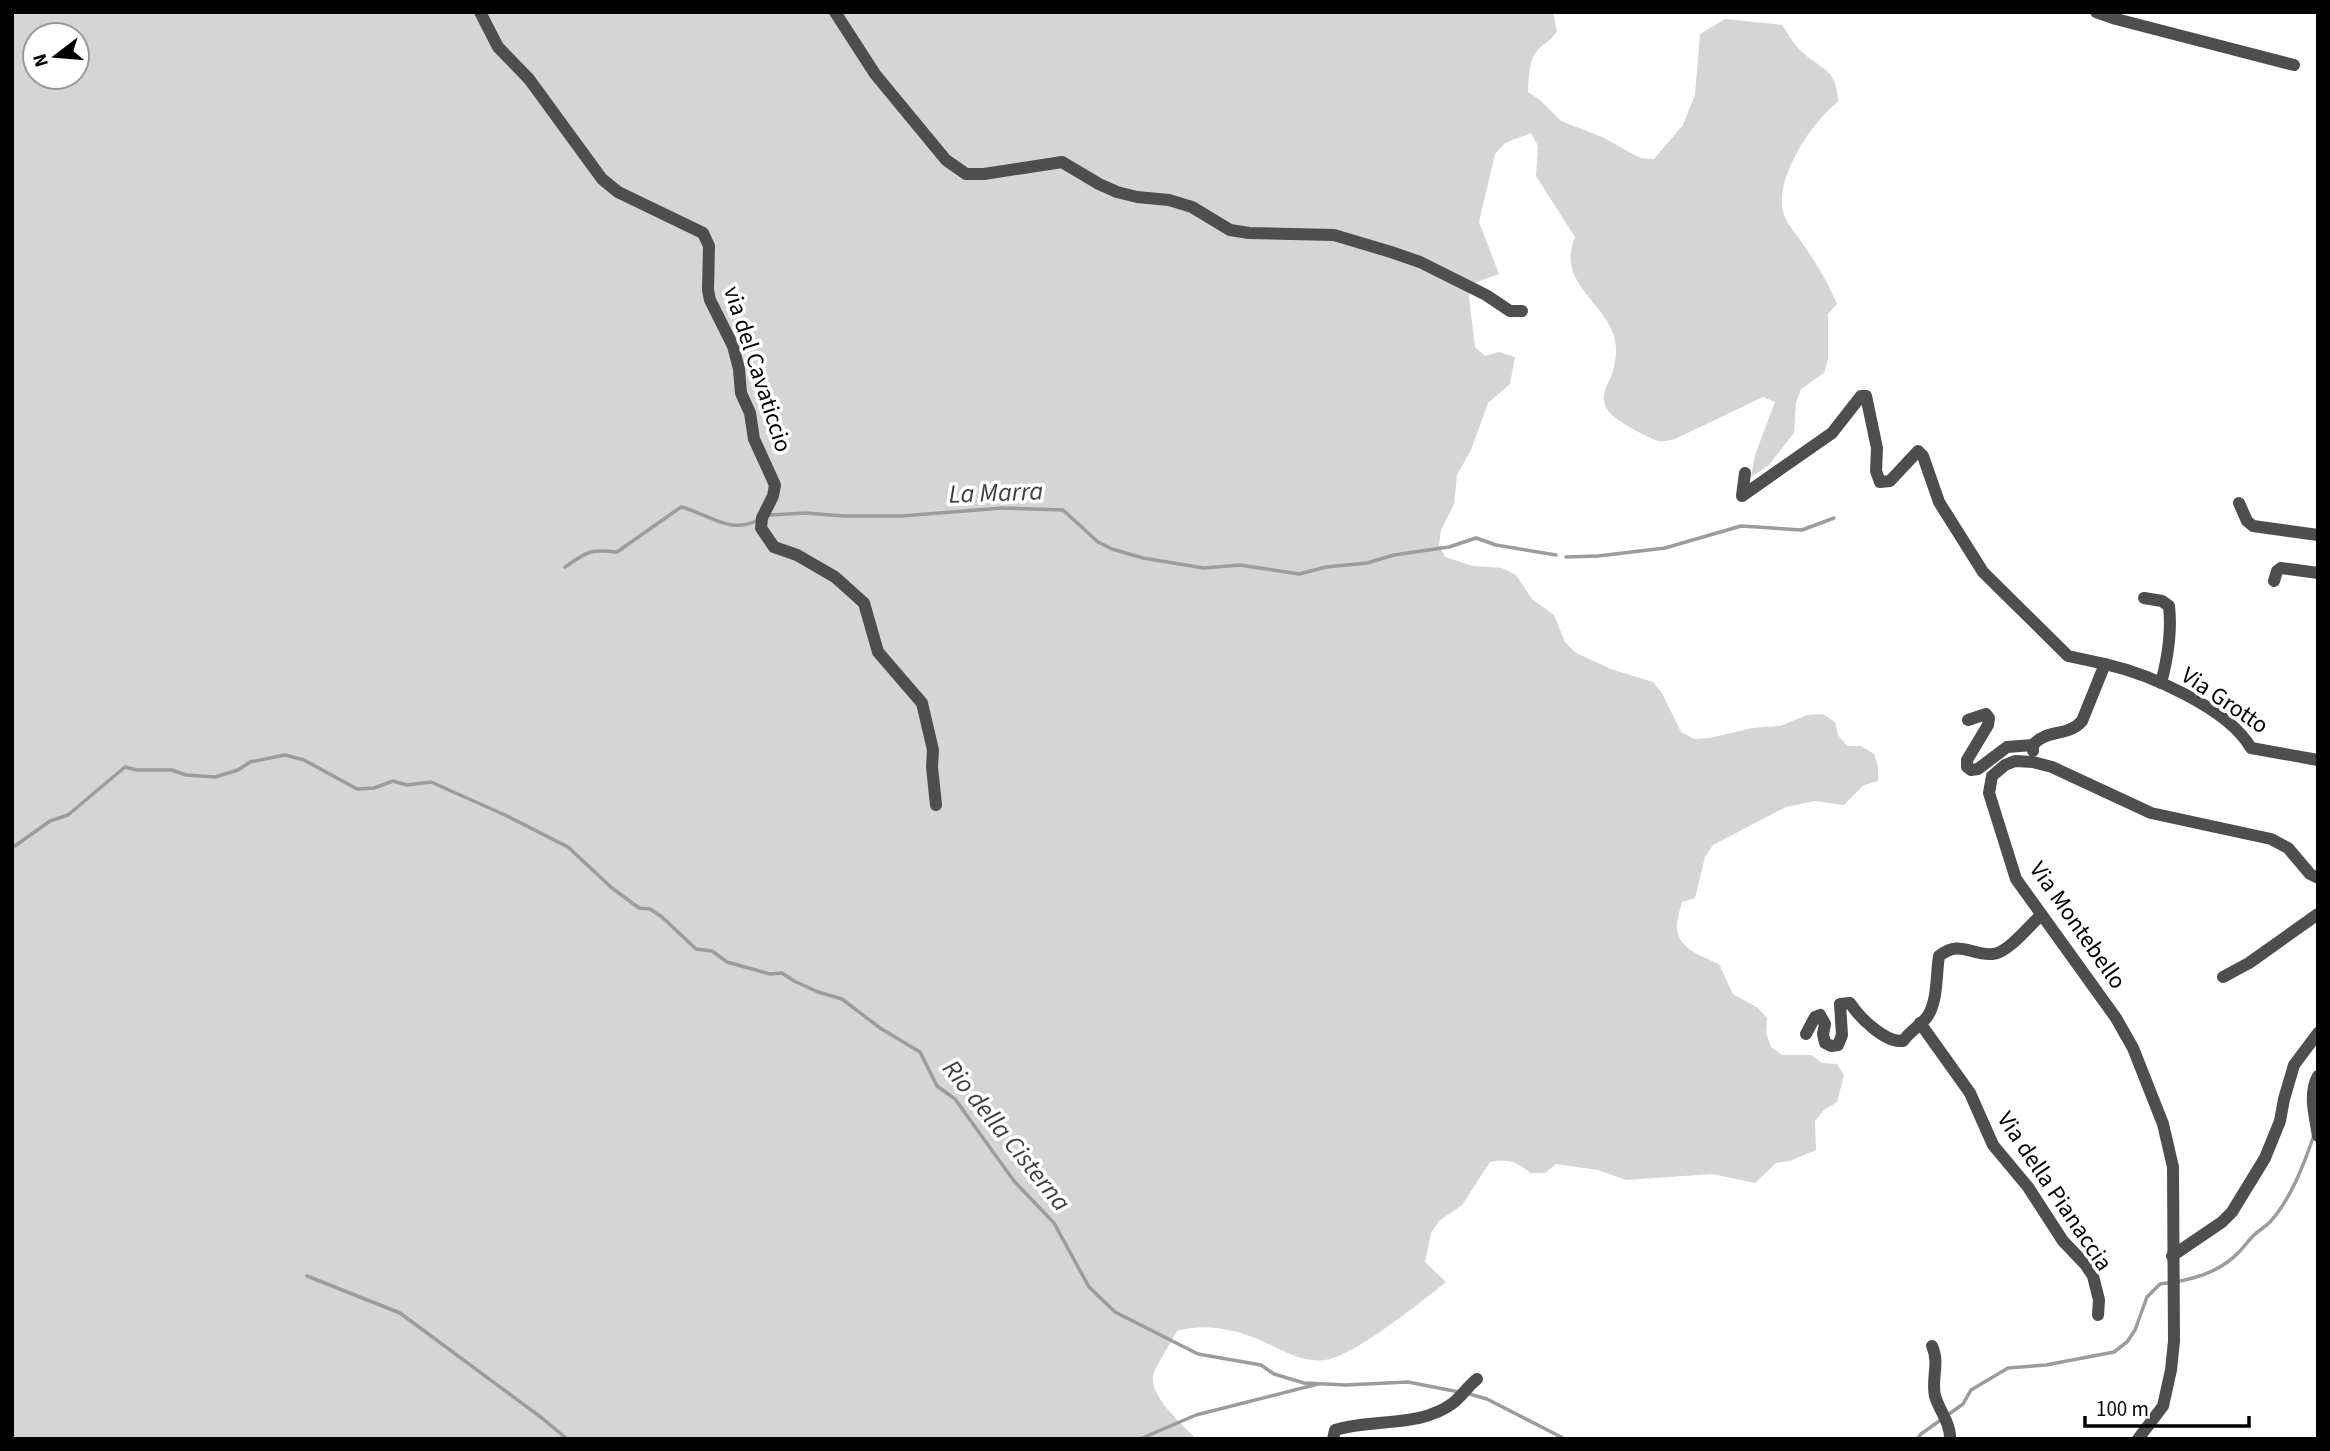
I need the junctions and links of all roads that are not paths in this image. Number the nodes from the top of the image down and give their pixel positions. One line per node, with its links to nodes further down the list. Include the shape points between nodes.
1 (480, 12): 18 (street, via del Cavaticcio, via 498,47 529,79 602,179 618,192 703,233 709,246 710,300 733,346 754,439 775,485 761,528 774,547 835,577 864,603 878,652 922,703 933,750)
2 (835, 12): 5 (street, via 875,74 946,160 966,174 1062,162 1117,192 1192,207 1230,230 1334,235 1391,252 1420,262 1510,311)
3 (2096, 12): 4 (street)
4 (2294, 65)
5 (1522, 311)
6 (1745, 473): 12 (street, Via Grotto, via 1742,496 1832,433 1861,396 1866,396 1880,482 1890,481 1918,451 1939,502 1983,572 2068,656)
7 (2239, 503): 8 (street, via 2253,526)
8 (2318, 535)
9 (2318, 573): 10 (street, via 2281,568)
10 (2274, 582)
11 (2144, 598): 13 (street, via 2169,606 2168,658)
12 (2105, 664): 13 (street, Via Grotto); 15 (street, via 2076,728 2039,737)
13 (2161, 683): 16 (street, Via Grotto, via 2191,696 2243,734 2251,748)
14 (1968, 720): 15 (street, via 1986,714 1989,718 1967,760 1971,770 2007,747)
15 (2033, 744): 17 (street)
16 (2318, 760)
17 (2033, 762): 19 (street, via 2151,813 2271,839 2288,848); 21 (street, Via Montebello, via 2006,765 1992,776 1989,793 2016,879)
18 (936, 805)
19 (2318, 878)
20 (2318, 914): 22 (street)
21 (2041, 915): 23 (street, via 2005,950 1994,954 1959,947 1939,956 1933,1000 1928,1016); 28 (street, Via Montebello, via 2116,1017 2163,1124 2173,1167)
22 (2223, 977)
23 (1920, 1023): 25 (street, via 1898,1042 1863,1021 1850,1003 1844,1003 1840,1004 1842,1035 1838,1045 1825,1043 1820,1015); 29 (street, Via della Pianaccia, via 1970,1093 1993,1145 2085,1264 2099,1300)
24 (2318, 1033): 28 (street, via 2294,1065 2265,1158 2232,1212)
25 (1806, 1034)
26 (2318, 1076): 27 (street, via 2314,1084)
27 (2318, 1136)
28 (2172, 1256): 34 (street, Via Montebello, via 2171,1370 2163,1406)
29 (2098, 1315)
30 (1932, 1346): 33 (street, via 1937,1364 1934,1389)
31 (1468, 1387): 32 (street, via 1453,1403 1423,1417 1349,1426 1335,1430)
32 (1333, 1439)
33 (1950, 1439)
34 (2138, 1439)

